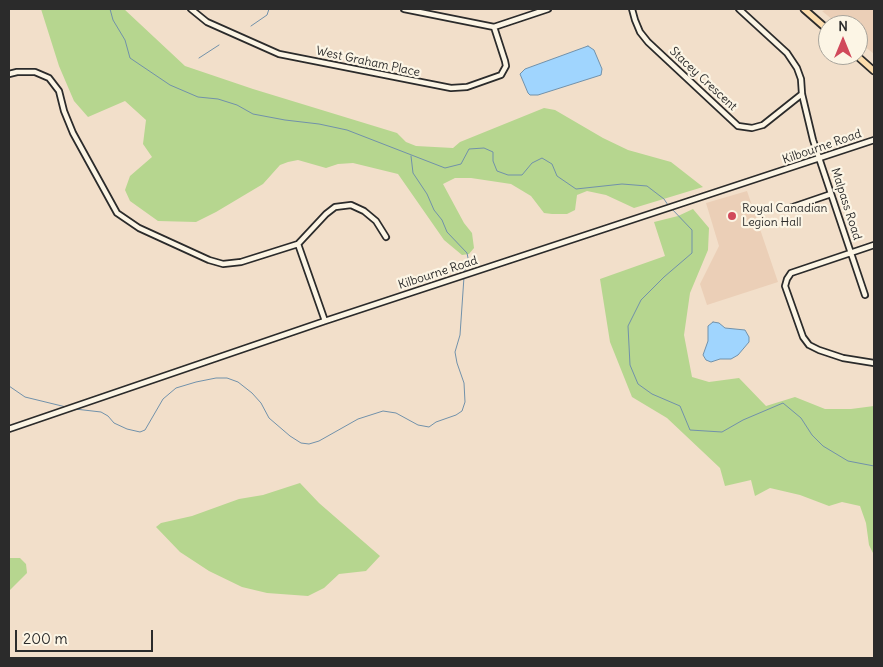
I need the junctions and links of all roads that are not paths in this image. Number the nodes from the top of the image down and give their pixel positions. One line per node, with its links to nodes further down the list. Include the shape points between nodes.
1 (191, 9): 9 (street, West Graham Place, via 207,22 279,54 451,88 467,88 501,75 506,66)
2 (404, 9): 7 (street)
3 (548, 9): 9 (street)
4 (632, 9): 11 (street, Stacey Crescent, via 640,32 648,42 738,126 752,128 763,125)
5 (739, 9): 11 (street, Malpass Road, via 787,53 797,68)
6 (804, 9): 8 (main road)
7 (433, 12): 9 (street)
8 (818, 21)
9 (494, 27)
10 (9, 74): 17 (street, via 35,72 49,78 59,91 73,133 117,213 139,228 223,264 241,262)
11 (802, 94): 13 (street, Malpass Road)
12 (874, 140): 13 (street, Kilbourne Road)
13 (820, 158): 14 (street, Malpass Road); 21 (street, Kilbourne Road)
14 (831, 194): 15 (street); 19 (street, Malpass Road)
15 (787, 209)
16 (386, 237): 17 (street, via 376,221 350,205 326,214)
17 (298, 244): 21 (street)
18 (874, 245): 19 (street)
19 (851, 252): 20 (street, Malpass Road); 22 (street, via 791,273 785,286 803,337 809,345 843,358)
20 (865, 295)
21 (325, 321): 23 (street, Kilbourne Road)
22 (874, 363)
23 (9, 430)

